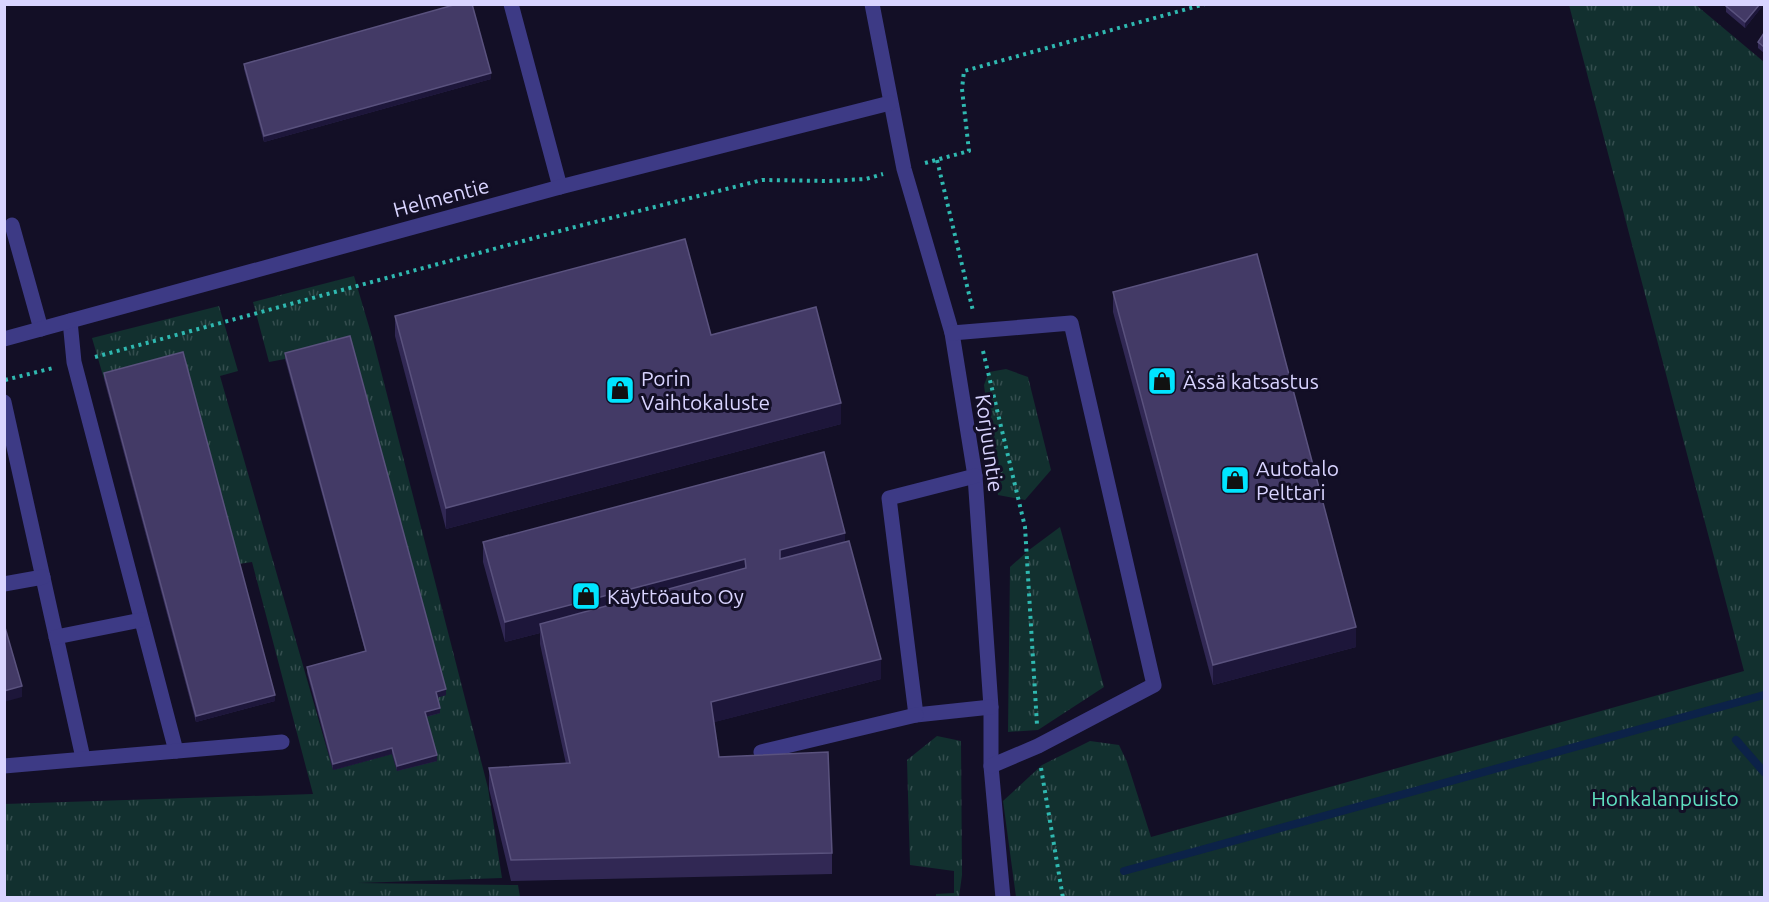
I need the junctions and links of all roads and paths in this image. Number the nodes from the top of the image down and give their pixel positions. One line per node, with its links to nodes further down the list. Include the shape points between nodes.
1 (511, 4): 7 (street)
2 (872, 4): 4 (street, Korjuuntie)
3 (1205, 4): 5 (path, via 964,72 962,89 969,151)
4 (890, 103): 6 (street, Korjuuntie); 7 (street, Helmentie)
5 (937, 160): 6 (path); 11 (path)
6 (904, 169): 12 (street, Korjuuntie); 14 (path, via 866,179 762,180)
7 (560, 186): 9 (street, Helmentie)
8 (12, 225): 10 (street)
9 (70, 321): 10 (street, Helmentie); 14 (street)
10 (41, 329): 13 (street, Helmentie)
11 (978, 330): 12 (street); 26 (path, via 1025,527); 26 (street, via 1071,323 1154,685)
12 (952, 333): 18 (street, Korjuuntie)
13 (4, 339)
14 (74, 362): 15 (path); 21 (street)
15 (4, 381)
16 (4, 402): 17 (street)
17 (8, 430): 19 (street)
18 (975, 476): 23 (street, Korjuuntie); 24 (street, via 889,498)
19 (43, 577): 20 (street); 22 (street)
20 (4, 584)
21 (141, 620): 22 (street); 27 (street)
22 (56, 637): 29 (street)
23 (991, 707): 24 (street); 31 (street, Korjuuntie)
24 (916, 714): 28 (street)
25 (282, 742): 27 (street)
26 (1038, 746): 31 (street); 33 (path)
27 (176, 751): 29 (street)
28 (761, 752)
29 (83, 758): 30 (street)
30 (4, 766)
31 (991, 766): 32 (street, Korjuuntie)
32 (1003, 897)
33 (1063, 897)

